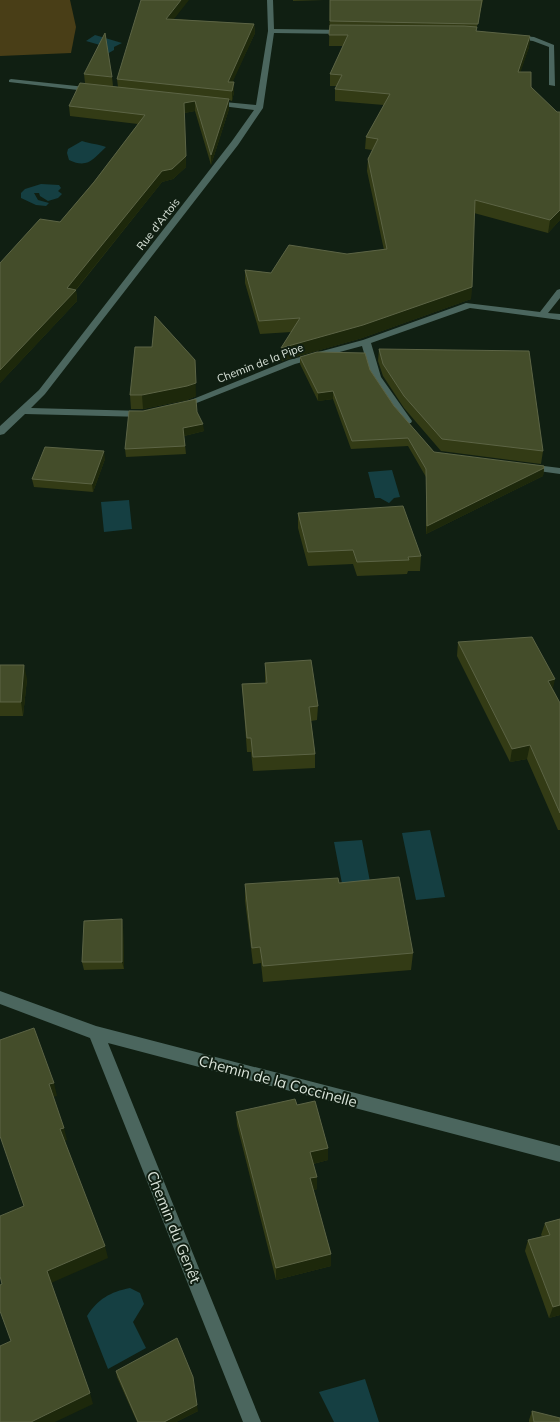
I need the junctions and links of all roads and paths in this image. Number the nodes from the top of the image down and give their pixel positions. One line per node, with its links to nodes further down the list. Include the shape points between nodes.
1 (270, 0): 2 (street, Rue d'Artois)
2 (271, 31): 3 (street); 9 (street, Rue d'Artois)
3 (358, 32)
4 (507, 37): 6 (street, via 534,39 552,46)
5 (11, 81): 7 (street)
6 (553, 85)
7 (100, 91)
8 (209, 102): 9 (street)
9 (259, 108): 15 (street, Rue d'Artois, via 42,392)
10 (560, 292): 11 (street)
11 (541, 316): 12 (street, Chemin de la Pipe); 13 (street, Chemin de la Pipe, via 469,305)
12 (560, 317)
13 (366, 342): 14 (street, Chemin de la Pipe, via 292,362 191,404); 17 (street, via 376,377)
14 (172, 408)
15 (23, 411): 16 (street); 18 (street, Rue d'Artois)
16 (153, 412)
17 (414, 430)
18 (0, 432)
19 (516, 466): 20 (street)
20 (560, 471)
21 (0, 997): 22 (street, Chemin de la Coccinelle)
22 (96, 1033): 23 (street, Chemin de la Coccinelle); 24 (street, Chemin du Genêt)
23 (560, 1154)
24 (252, 1422)

